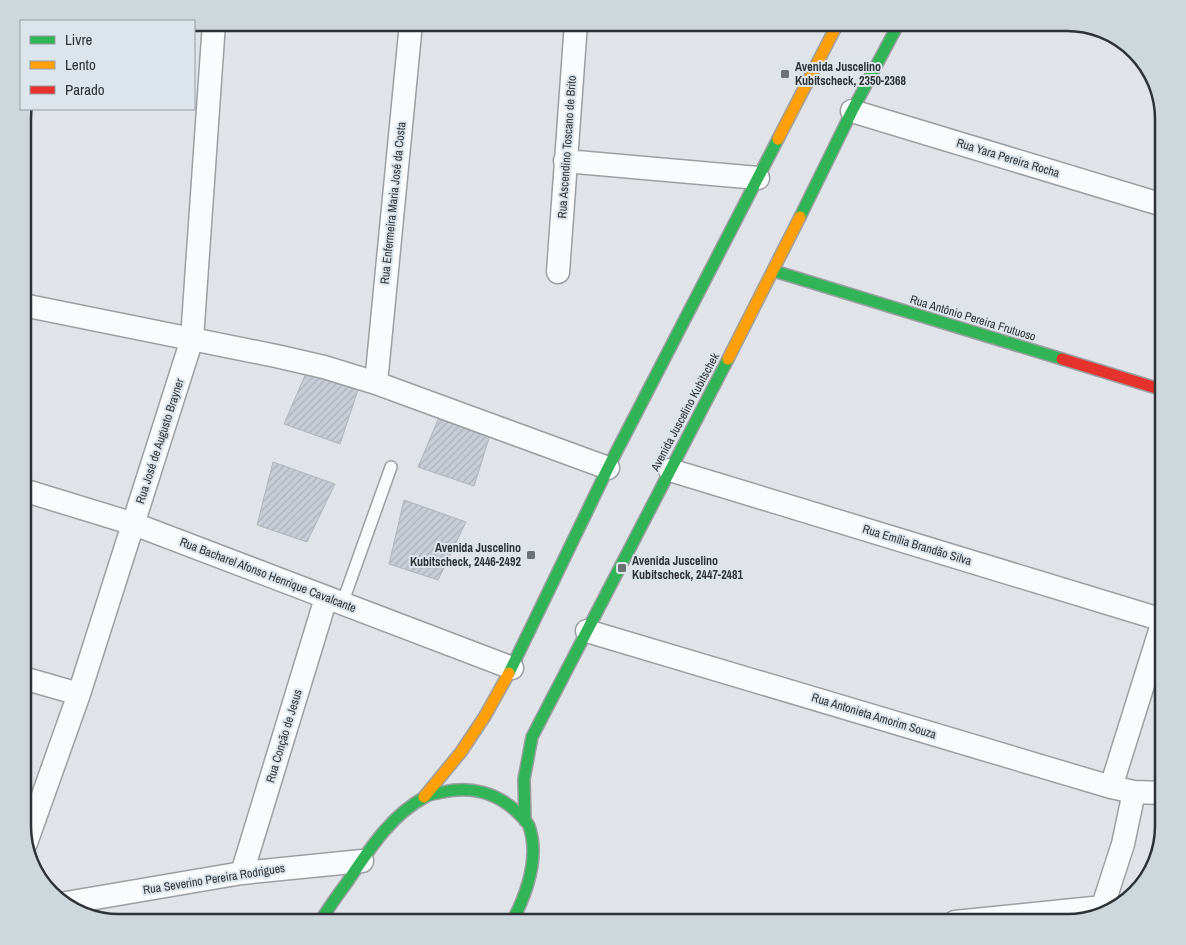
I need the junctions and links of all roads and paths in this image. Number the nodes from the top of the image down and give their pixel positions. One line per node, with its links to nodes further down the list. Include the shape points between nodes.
1 (213, 31): 13 (street, Rua José de Augusto Brayner)
2 (410, 31): 14 (street, Rua Enfermeira Maria José da Costa)
3 (575, 31): 7 (street, Rua Ascendino Toscano de Brito)
4 (833, 31): 8 (main road)
5 (894, 31): 6 (main road, Avenida Juscelino Kubitschek)
6 (852, 111): 9 (street, Rua Yara Pereira Rocha); 10 (main road, Avenida Juscelino Kubitschek)
7 (565, 161): 8 (street); 11 (street, Rua Ascendino Toscano de Brito)
8 (758, 178): 17 (main road)
9 (1155, 202)
10 (774, 271): 15 (main road, Rua Antônio Pereira Frutuoso); 18 (main road, Avenida Juscelino Kubitschek)
11 (558, 272)
12 (31, 307): 13 (street)
13 (192, 339): 14 (street, via 324,367); 20 (street, Rua José de Augusto Brayner)
14 (376, 383): 17 (street)
15 (1155, 387)
16 (391, 467): 21 (lane)
17 (608, 468): 25 (main road)
18 (670, 470): 22 (street, Rua Emília Brandão Silva); 23 (main road, Avenida Juscelino Kubitschek)
19 (31, 492): 20 (street, Rua Bacharel Afonso Henrique Cavalcante)
20 (134, 524): 21 (street, Rua Bacharel Afonso Henrique Cavalcante); 27 (street, Rua José de Augusto Brayner)
21 (334, 601): 25 (street, Rua Bacharel Afonso Henrique Cavalcante); 35 (street, Rua Conção de Jesus)
22 (1155, 618)
23 (587, 631): 28 (street, Rua Antonieta Amorim Souza); 32 (main road, Avenida Juscelino Kubitschek, via 532,737 525,760)
24 (1155, 649): 28 (street)
25 (512, 668): 31 (main road, via 461,752)
26 (31, 680): 27 (street)
27 (79, 694): 33 (street, Rua José de Augusto Brayner)
28 (1111, 787): 29 (street, Rua Antonieta Amorim Souza)
29 (1134, 792): 30 (street, Rua Antonieta Amorim Souza); 37 (street, via 1123,844)
30 (1155, 792)
31 (424, 797): 32 (main road, via 467,788 489,792 509,804); 34 (main road, via 399,817)
32 (525, 821): 40 (main road, Avenida Juscelino Kubitschek, via 532,854 530,877)
33 (31, 830)
34 (362, 861): 35 (street, Rua Severino Pereira Rodrigues); 39 (main road)
35 (242, 873): 36 (street, Rua Severino Pereira Rodrigues)
36 (74, 902)
37 (1103, 906)
38 (1081, 913): 41 (street)
39 (326, 914)
40 (517, 914)
41 (1061, 914)

